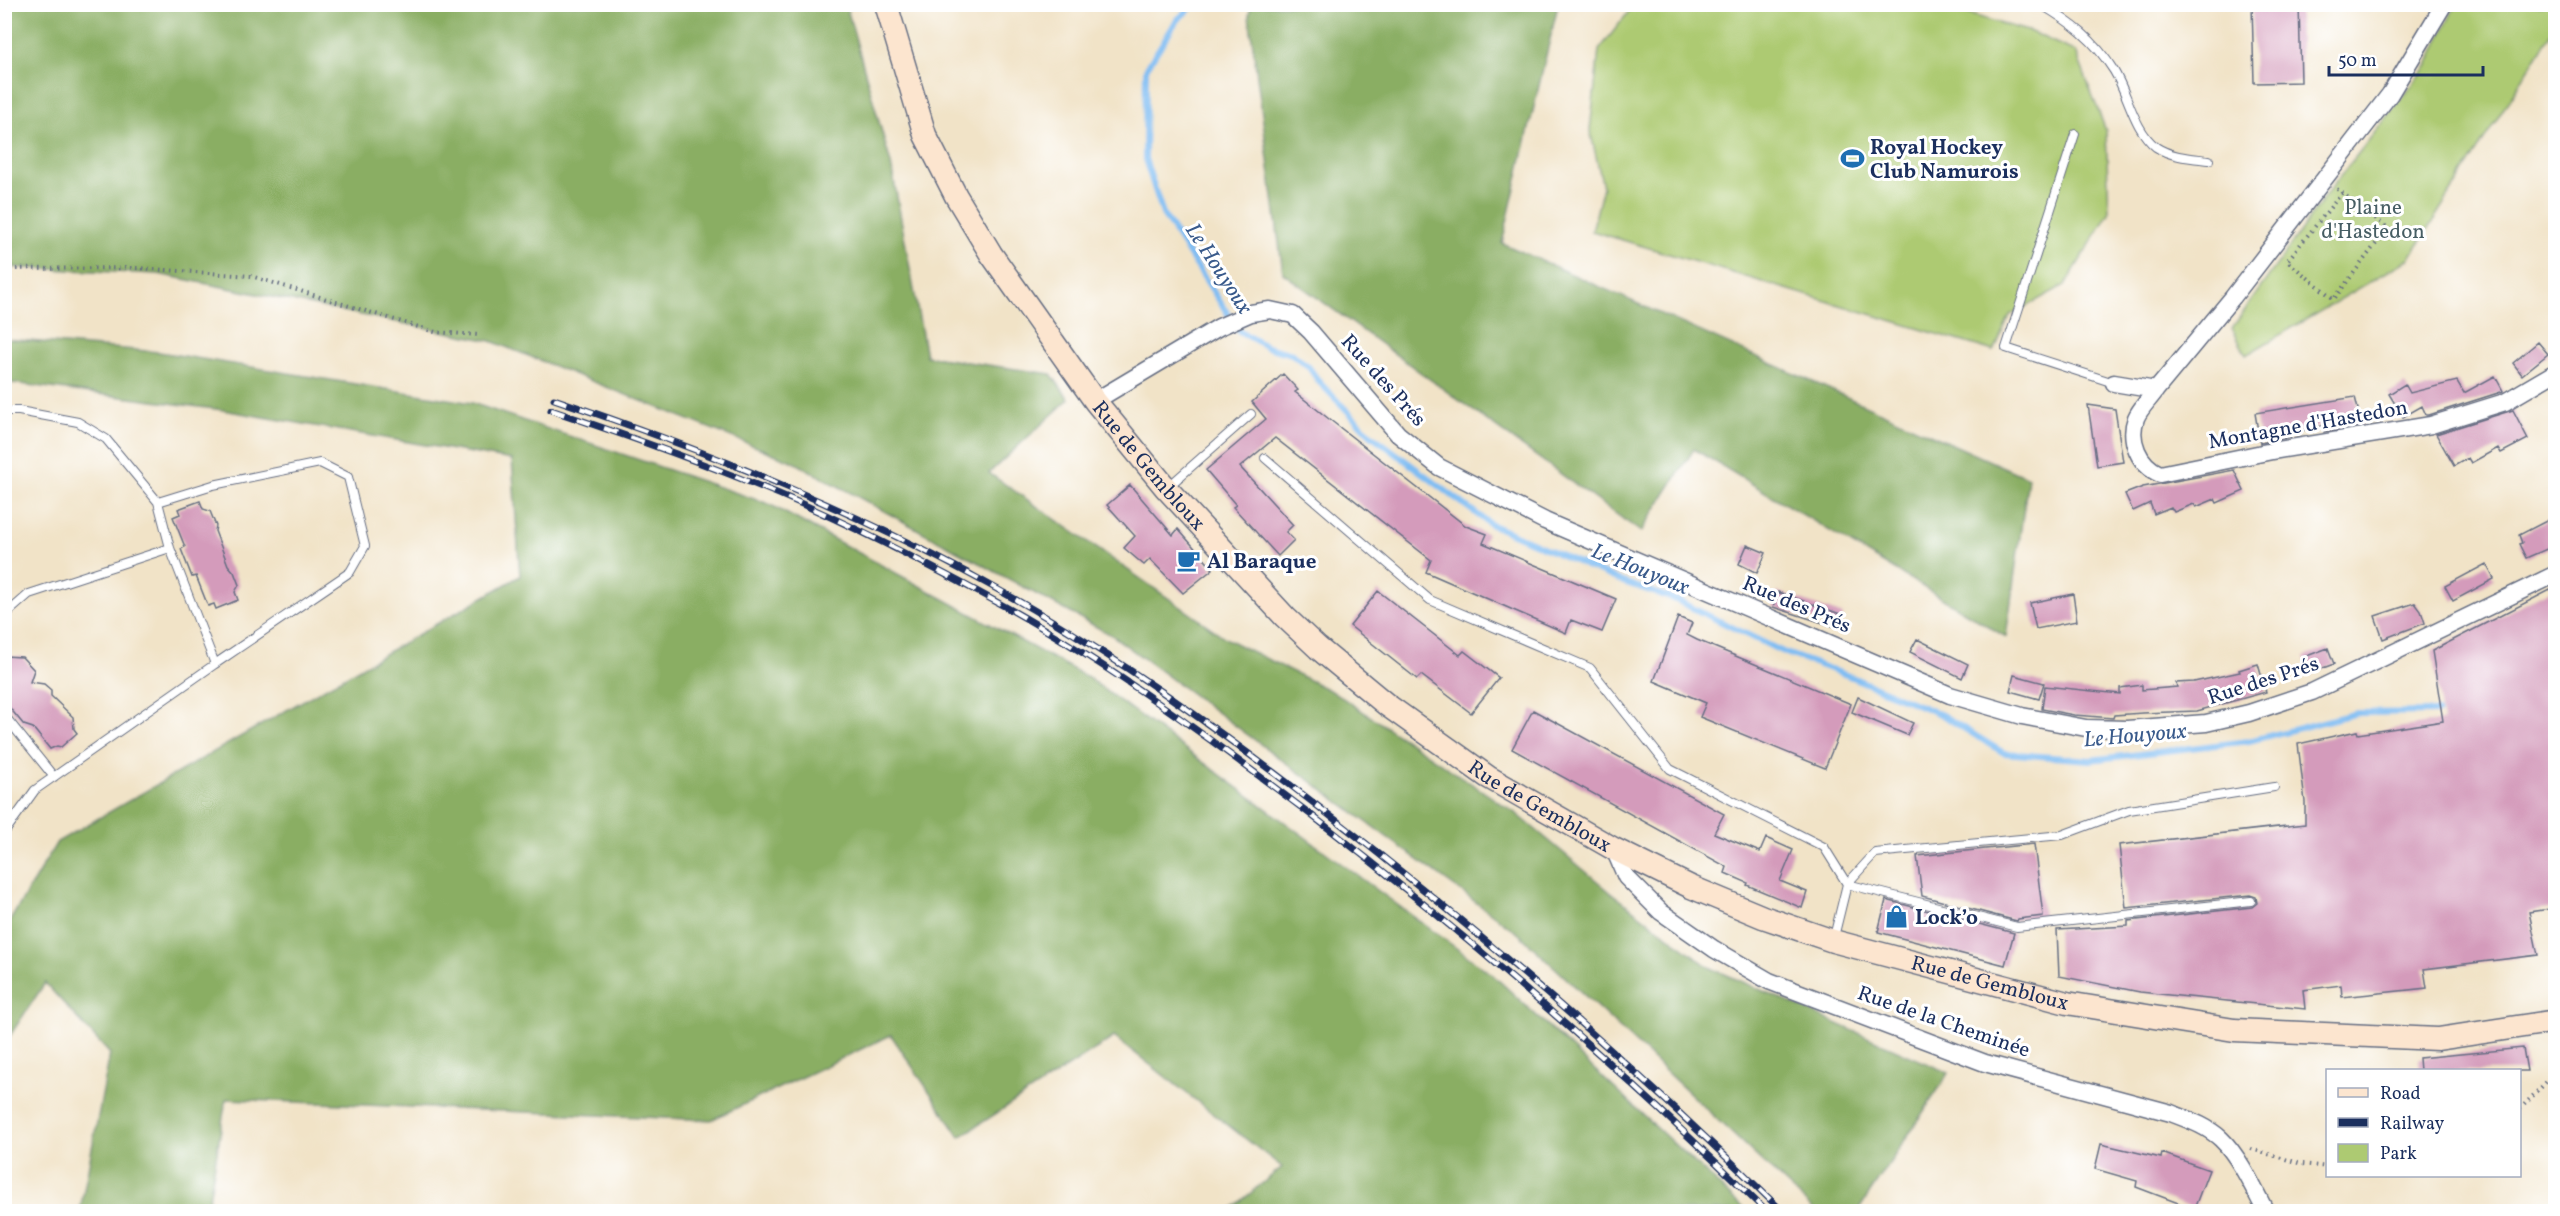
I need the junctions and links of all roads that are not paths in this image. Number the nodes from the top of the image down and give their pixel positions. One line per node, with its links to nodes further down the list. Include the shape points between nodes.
1 (886, 4): 9 (main road, Rue de Gembloux, via 925,135 956,196 1004,273)
2 (2040, 4): 5 (lane, via 2072,23 2092,42 2114,72 2147,138 2157,148 2178,156)
3 (2444, 4): 8 (street, Montagne d'Hastedon, via 2390,94)
4 (2075, 134): 7 (lane, via 2006,348)
5 (2209, 160)
6 (2556, 372): 8 (street, Montagne d'Hastedon, via 2505,402 2431,425 2160,474 2143,464 2133,438 2136,417)
7 (2114, 383): 8 (street)
8 (2156, 390)
9 (1095, 401): 13 (main road, Rue de Gembloux); 16 (street, Rue des Prés, via 1219,327 1251,313 1270,310 1293,315 1398,434 1439,467 1545,521 1950,694 2022,716 2086,728 2206,723 2249,713 2312,692)
10 (4, 411): 14 (lane, via 78,422 106,439)
11 (1251, 414): 13 (lane)
12 (1265, 458): 24 (lane, via 1430,600 1590,668 1671,769 1824,847)
13 (1166, 488): 23 (main road, Rue de Gembloux, via 1285,617 1387,705 1488,777)
14 (158, 502): 15 (lane); 18 (lane, via 213,485 320,463 348,477 365,546 350,573)
15 (170, 548): 17 (lane, via 28,594); 18 (lane)
16 (2556, 574)
17 (4, 616)
18 (215, 664): 20 (lane)
19 (4, 715): 20 (lane)
20 (54, 777): 22 (lane, via 35,790)
21 (2274, 787): 24 (lane, via 2128,810 2062,835 1875,853)
22 (4, 833)
23 (1614, 849): 26 (main road, Rue de Gembloux, via 1691,887); 28 (street, Rue de la Cheminée, via 1626,877 1661,912 1769,981 1985,1063 2198,1123 2222,1140)
24 (1847, 884): 25 (lane, via 2017,927); 26 (lane)
25 (2251, 902)
26 (1833, 942): 27 (main road, Rue de Gembloux, via 2067,1003 2234,1030 2438,1039)
27 (2556, 1021)
28 (2266, 1212)

